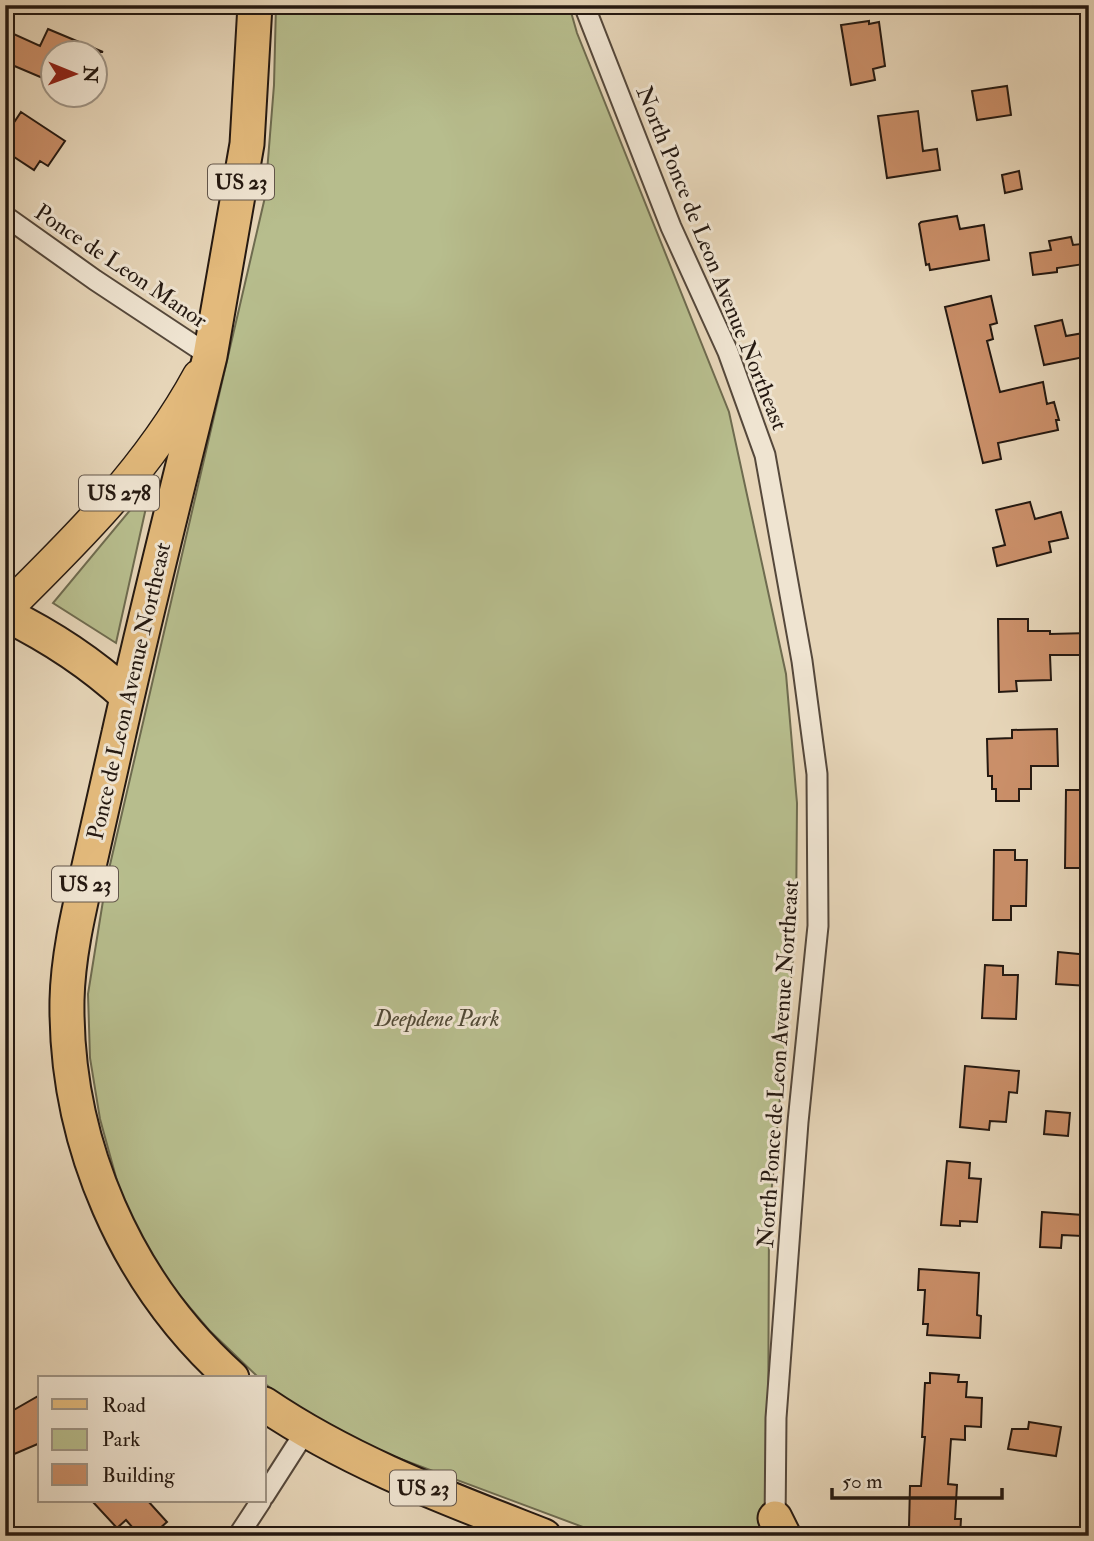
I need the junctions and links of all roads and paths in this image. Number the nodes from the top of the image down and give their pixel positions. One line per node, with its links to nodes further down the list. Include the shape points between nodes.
1 (255, 5): 4 (highway, Ponce de Leon Avenue Northeast / US 23, via 247,144)
2 (584, 5): 12 (street, North Ponce de Leon Avenue Northeast, via 671,227 728,352 765,455 817,774 818,926 776,1418)
3 (5, 216): 4 (street, Ponce de Leon Manor)
4 (210, 356): 5 (main road, US 278, via 178,415 127,484); 6 (highway, Ponce de Leon Avenue Northeast / US 23)
5 (5, 612): 6 (highway, via 99,670)
6 (127, 696): 7 (highway, Ponce de Leon Avenue Northeast / US 23, via 72,954 68,1031 78,1110 89,1155 133,1257 204,1351)
7 (230, 1376)
8 (266, 1405): 9 (highway, US 23)
9 (305, 1432): 10 (street); 14 (highway, US 23, via 362,1462)
10 (266, 1493)
11 (260, 1502): 13 (street)
12 (776, 1531)
13 (238, 1536)
14 (544, 1536)

